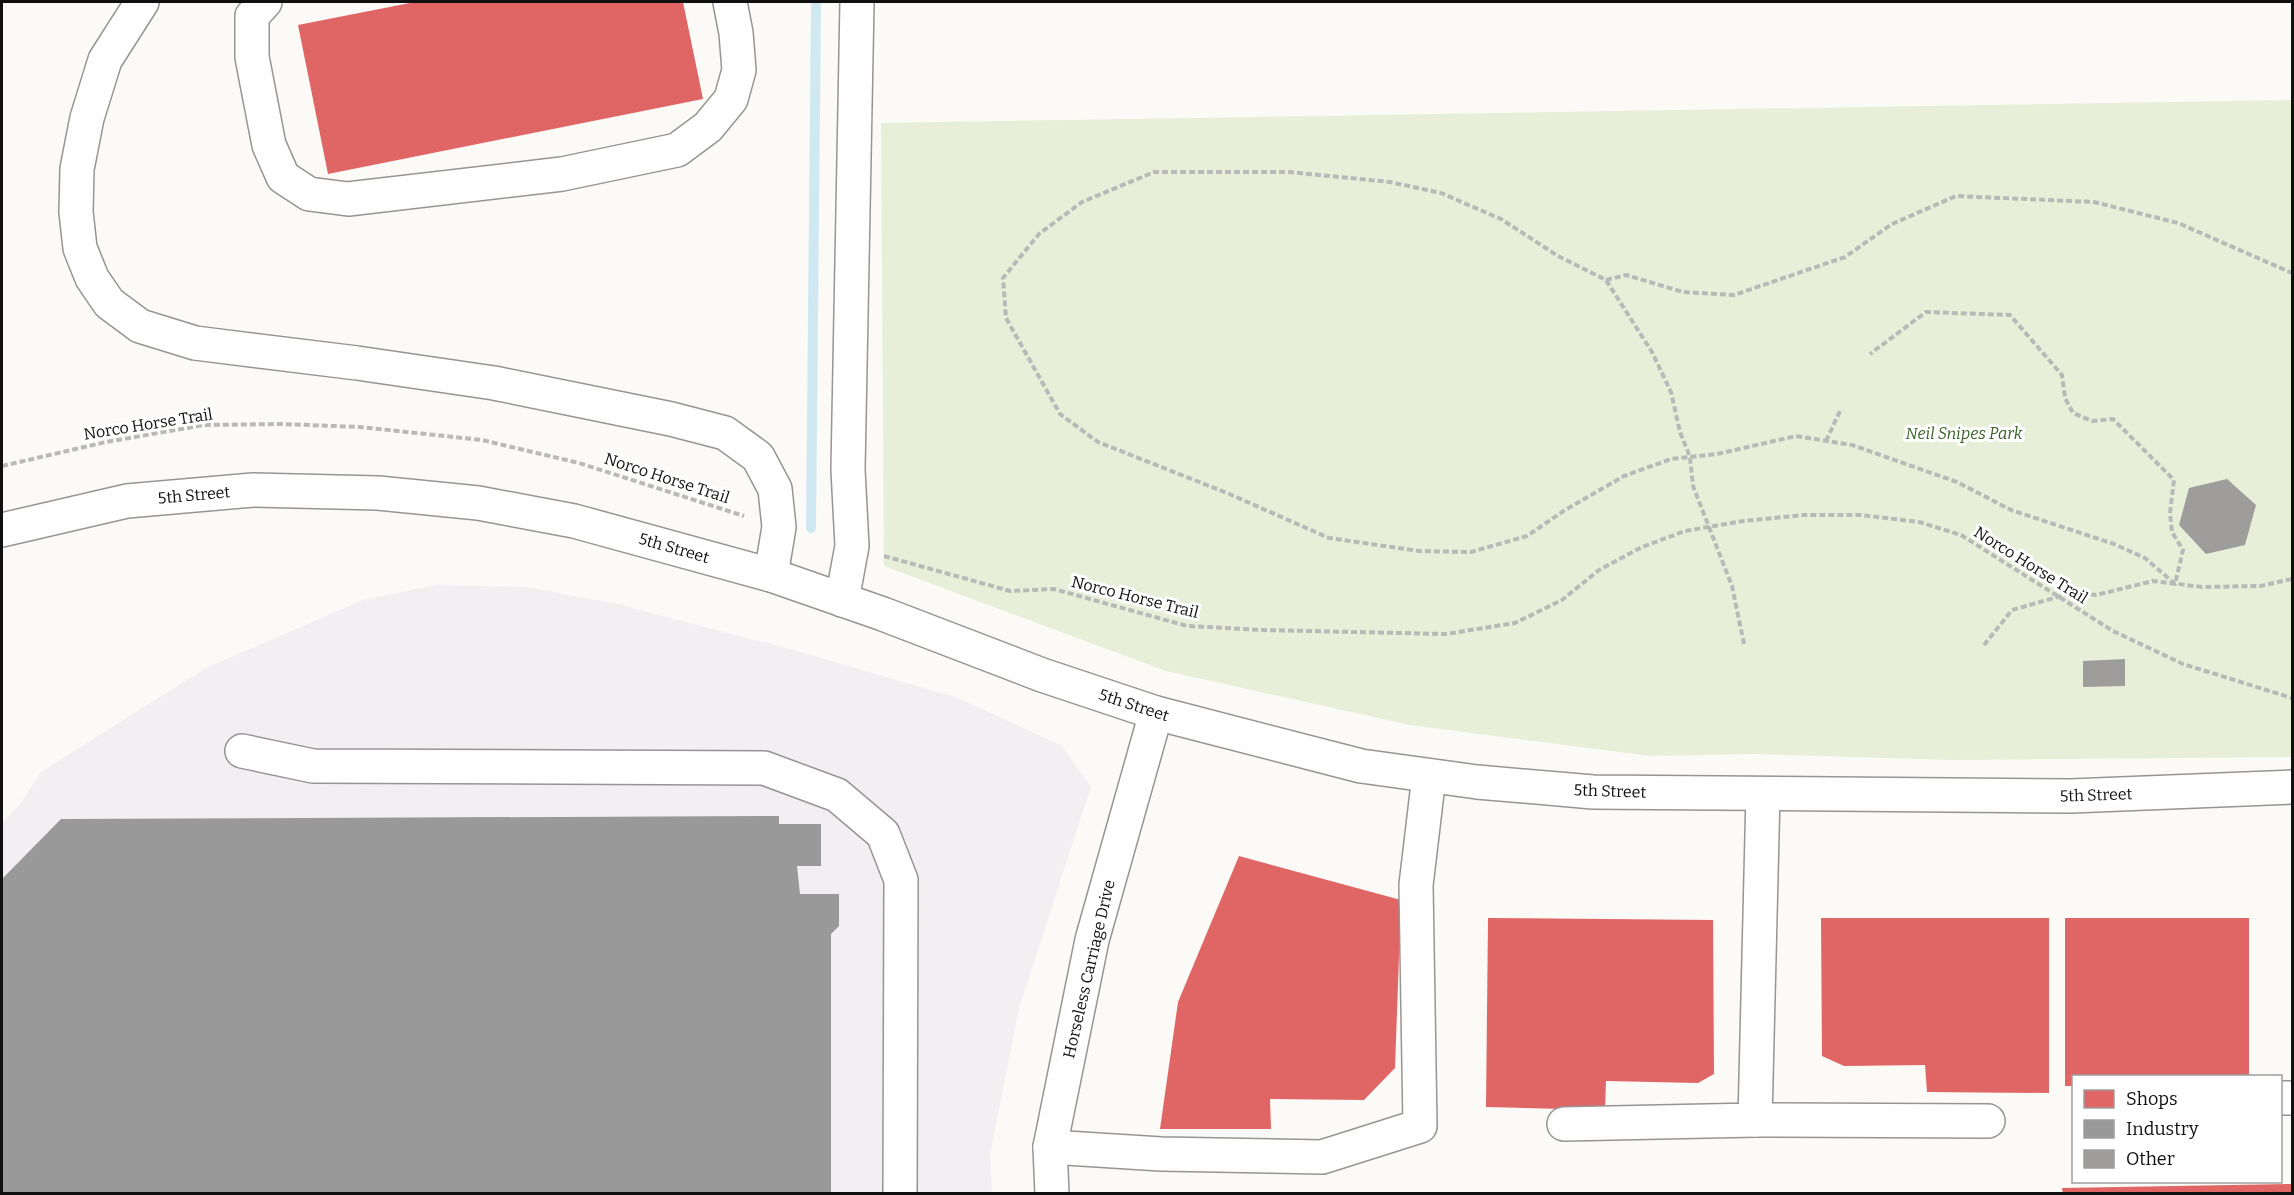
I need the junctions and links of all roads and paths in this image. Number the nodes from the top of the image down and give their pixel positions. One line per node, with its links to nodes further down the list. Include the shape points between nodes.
1 (142, 2): 14 (street, via 105,60 76,169 80,248 92,278 109,303 140,326 195,343 494,383 725,433 758,457 776,489)
2 (265, 2): 3 (street, via 252,16 252,57 269,145 283,177 309,194 348,199 562,174 677,150 708,127 731,99 739,70)
3 (730, 2)
4 (842, 2): 6 (street, via 842,30)
5 (857, 2): 6 (street)
6 (855, 104): 17 (street, via 848,470)
7 (2292, 273): 8 (path, via 2178,223 2094,202 1956,196 1892,224 1845,257 1734,295 1683,292 1626,275)
8 (1606, 280): 12 (path, via 1652,352 1671,393); 12 (path, via 1558,256 1501,219 1441,193 1390,182 1289,172 1154,172 1082,202 1039,234 1003,278 1006,318 1060,414 1098,442 1329,538 1419,551 1471,552 1527,536 1624,476 1671,459)
9 (1870, 354): 20 (path, via 1926,312 2010,315 2062,375 2065,398 2073,413 2092,421 2113,419 2174,480 2172,532 2183,550)
10 (1840, 411): 11 (path)
11 (1826, 441): 12 (path, via 1797,436); 20 (path, via 1852,445 1946,478 2011,510 2114,544 2145,558)
12 (1690, 458): 15 (path, via 1693,486)
13 (2, 466): 14 (path, Norco Horse Trail, via 204,425 360,427 482,441 579,463)
14 (779, 526): 18 (street)
15 (1710, 527): 17 (path, Norco Horse Trail, via 1685,531 1642,547 1599,570 1562,600 1515,623 1446,634 1187,626 1054,589 1010,591); 21 (path, Norco Horse Trail, via 1804,515 1861,515 1919,522 1961,535); 23 (path, via 1732,586)
16 (2, 530): 18 (street, 5th Street, via 127,501 253,490 378,493 478,503 574,521)
17 (852, 546): 22 (street)
18 (771, 575): 22 (street, 5th Street)
19 (2292, 579): 20 (path, via 2260,586)
20 (2175, 584): 21 (path, via 2153,581 2096,595 2075,592)
21 (2059, 597): 24 (path, via 2012,610); 25 (path, Norco Horse Trail, via 2113,631 2183,664)
22 (842, 600): 26 (street, 5th Street)
23 (1744, 644)
24 (1984, 645)
25 (2292, 698)
26 (1156, 713): 28 (street, 5th Street, via 1361,766); 34 (street, Horseless Carriage Drive, via 1092,940)
27 (243, 751): 35 (street, via 313,766 764,768 837,795 883,834 901,880)
28 (1429, 776): 30 (street, 5th Street, via 1593,792); 34 (street, via 1416,885 1420,1126 1322,1157)
29 (2292, 788): 30 (street, 5th Street, via 2071,796)
30 (1763, 794): 31 (street)
31 (1755, 1120): 32 (street); 33 (street)
32 (1988, 1121)
33 (1564, 1124)
34 (1050, 1147): 36 (street, Horseless Carriage Drive)
35 (900, 1194)
36 (1052, 1194)

